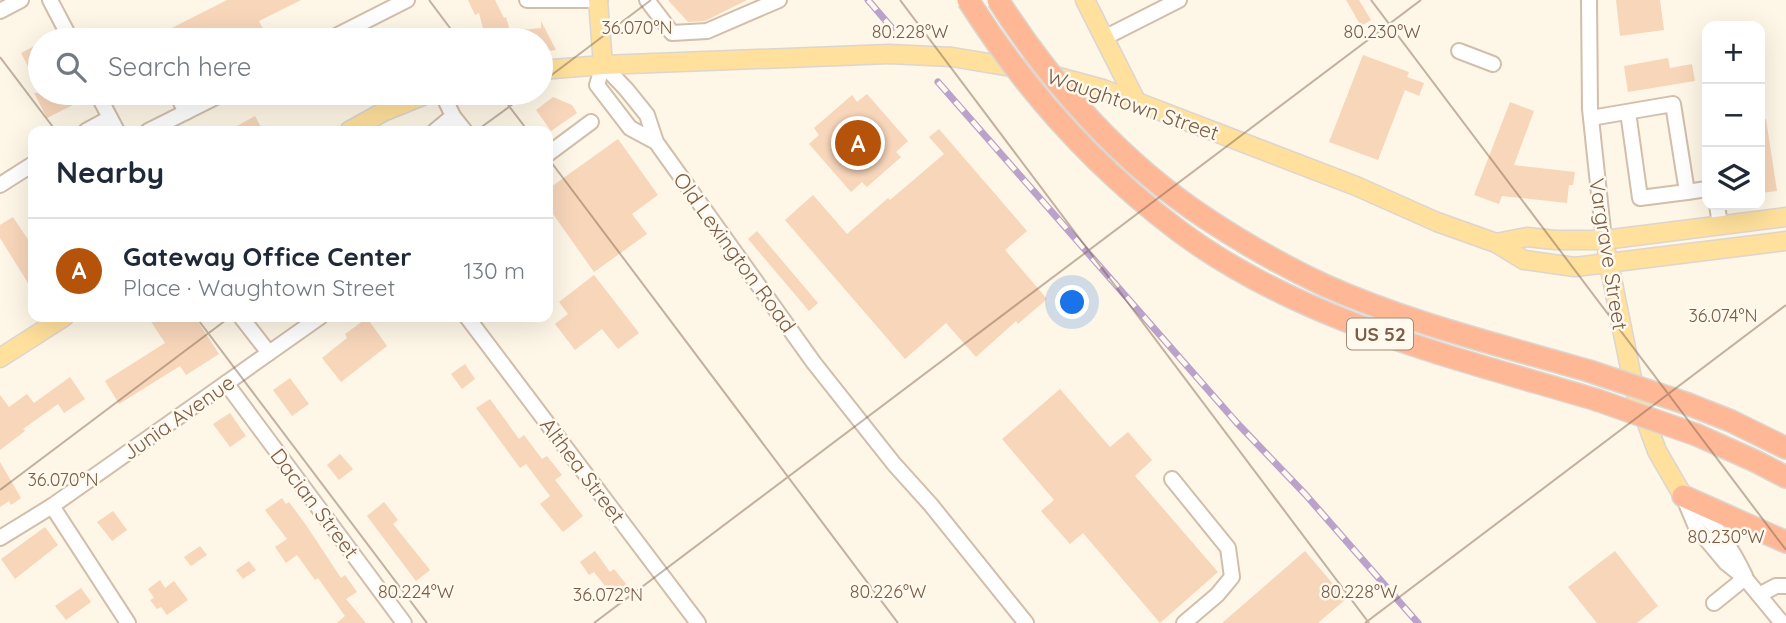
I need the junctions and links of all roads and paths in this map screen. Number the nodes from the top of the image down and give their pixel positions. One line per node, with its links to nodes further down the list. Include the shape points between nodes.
1 (21, 0): 13 (street)
2 (50, 0): 14 (street)
3 (407, 0): 15 (street)
4 (527, 0): 5 (street)
5 (599, 0): 19 (main road, Old Lexington Road)
6 (647, 0): 7 (street, via 672,33 707,31)
7 (779, 0)
8 (968, 0): 58 (highway, US 52, bridge, via 1026,84 1074,139 1129,192 1246,274 1316,309 1697,435)
9 (998, 0): 57 (highway, US 52, bridge, via 1092,122 1146,173 1258,252 1326,286 1688,404)
10 (1085, 0): 16 (main road)
11 (1179, 0): 16 (street)
12 (1589, 0): 30 (street, Vargrave Street)
13 (0, 11)
14 (65, 28)
15 (352, 28)
16 (1104, 38): 21 (main road)
17 (1459, 51): 18 (street)
18 (1493, 64)
19 (603, 65): 20 (main road, Waughtown Street); 21 (main road, Waughtown Street, bridge, via 889,54 952,57 1036,71); 37 (street, Old Lexington Road, via 647,115); 37 (street, Old Lexington Road, via 597,85 630,128)
20 (553, 69)
21 (1136, 101): 48 (main road, Waughtown Street)
22 (103, 105): 32 (street)
23 (182, 105): 27 (street)
24 (200, 105): 27 (street)
25 (400, 105): 34 (main road)
26 (448, 105): 29 (street)
27 (186, 112): 33 (street)
28 (1628, 112): 30 (street); 42 (street, via 1640,198); 42 (street, via 1673,104)
29 (453, 116): 35 (street); 36 (street)
30 (1591, 118): 46 (street, Vargrave Street)
31 (591, 122): 38 (street)
32 (113, 125)
33 (158, 126)
34 (358, 126)
35 (441, 126)
36 (461, 126)
37 (656, 142): 71 (street, Old Lexington Road, via 814,363)
38 (553, 150)
39 (28, 167): 40 (street)
40 (0, 185)
41 (1702, 190): 42 (street)
42 (1686, 192)
43 (1718, 210): 45 (street)
44 (1786, 217): 45 (main road)
45 (1720, 225): 46 (main road)
46 (1604, 240): 48 (main road, via 1527,237); 49 (main road, Vargrave Street)
47 (1786, 242): 49 (main road, Waughtown Street)
48 (1496, 243): 49 (main road, Waughtown Street, via 1524,260 1575,267)
49 (1609, 264): 60 (main road, Vargrave Street, via 1633,388 1657,451)
50 (56, 322): 55 (main road)
51 (246, 322): 54 (street)
52 (313, 322): 54 (street, Junia Avenue)
53 (471, 322): 70 (street, Althea Street)
54 (268, 353): 56 (street, Junia Avenue)
55 (0, 358)
56 (226, 383): 61 (street, Junia Avenue); 69 (street, Dacian Street)
57 (1786, 448)
58 (1786, 477)
59 (1172, 479): 72 (street, via 1228,548 1232,577)
60 (1683, 496): 63 (highway); 64 (street, Vargrave Street, via 1708,518 1736,556)
61 (52, 506): 62 (street, Junia Avenue); 68 (street)
62 (0, 538)
63 (1786, 542)
64 (1745, 578): 66 (street, Vargrave Street); 67 (street)
65 (1786, 586): 66 (street)
66 (1759, 595): 73 (street, Vargrave Street)
67 (1714, 603)
68 (128, 623)
69 (404, 623)
70 (698, 623)
71 (1026, 623)
72 (1184, 623)
73 (1782, 623)

